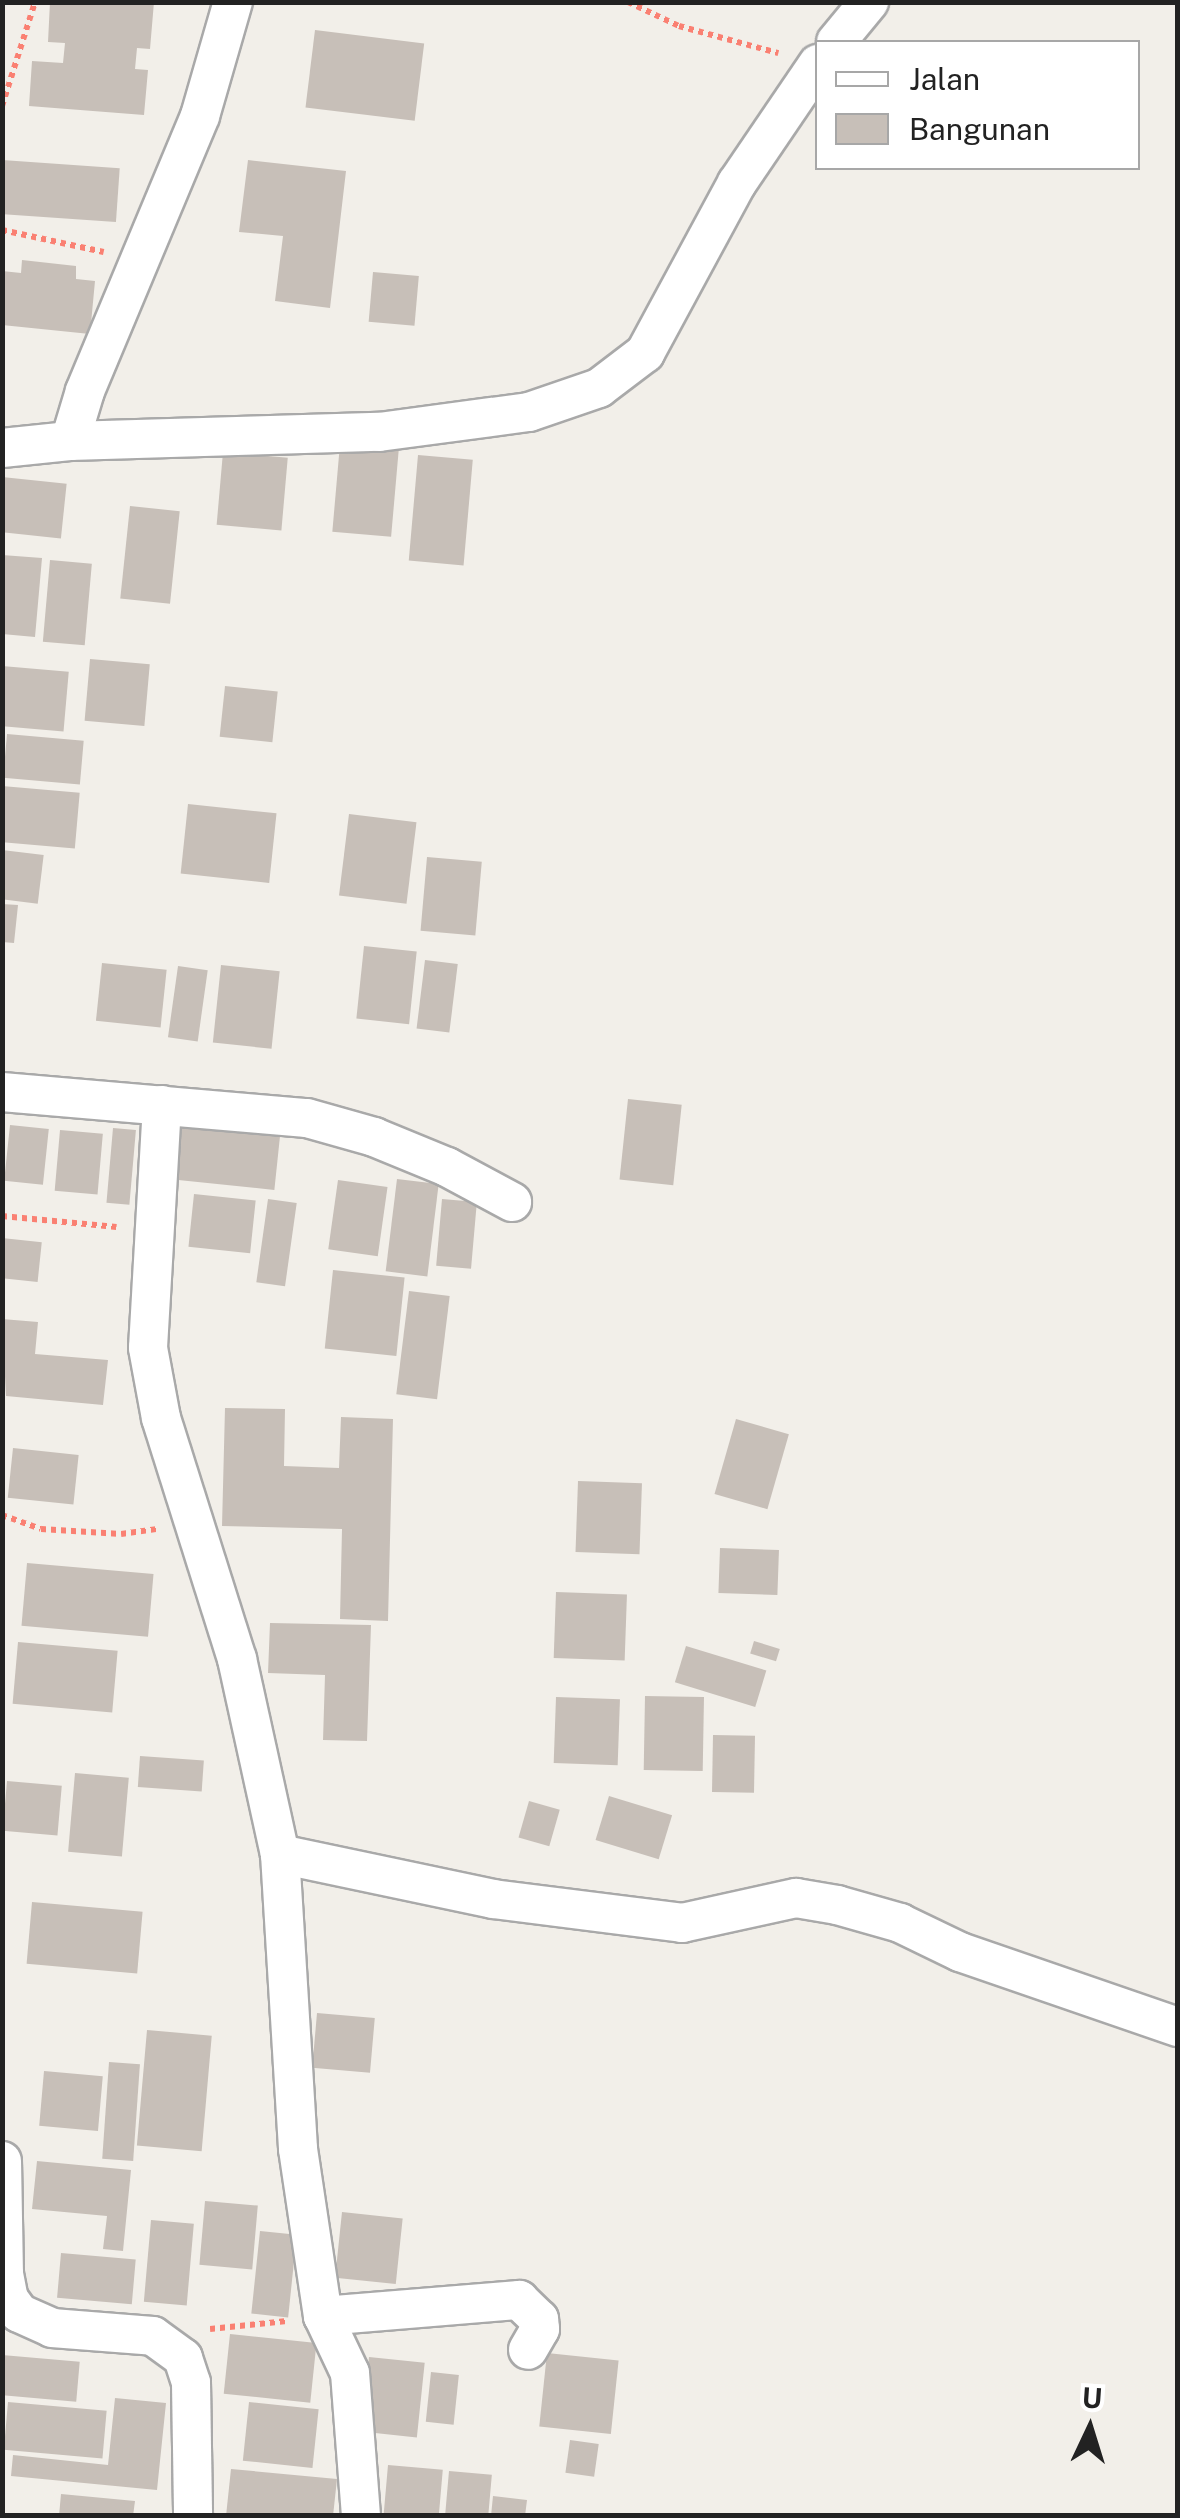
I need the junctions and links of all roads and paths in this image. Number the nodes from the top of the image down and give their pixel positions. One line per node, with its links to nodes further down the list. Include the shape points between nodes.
1 (35, 2): 7 (path)
2 (232, 2): 9 (street, via 200,116)
3 (628, 2): 6 (path, via 679,26)
4 (869, 2): 5 (street)
5 (838, 40)
6 (800, 59): 10 (street, via 645,352 599,388 530,412 379,432)
7 (2, 106)
8 (2, 230): 9 (path)
9 (144, 260): 10 (street)
10 (70, 442): 11 (street)
11 (2, 448)
12 (2, 1092): 13 (street)
13 (162, 1105): 14 (street, via 341,1127 447,1167); 16 (street)
14 (512, 1202)
15 (2, 1216): 16 (path)
16 (152, 1231): 18 (street, via 148,1348 161,1418)
17 (2, 1515): 18 (path, via 41,1529 121,1534)
18 (195, 1524): 19 (street, via 237,1658)
19 (280, 1854): 20 (street, via 493,1899 682,1923 796,1898 837,1905); 22 (street, via 298,2149)
20 (1178, 2027)
21 (2, 2162): 23 (street, via 4,2274 20,2313 52,2328)
22 (323, 2316): 23 (path); 24 (street, via 519,2300 539,2319); 26 (street, via 350,2373)
23 (153, 2336): 25 (street, via 183,2358 192,2383)
24 (528, 2350)
25 (193, 2516)
26 (362, 2516)

